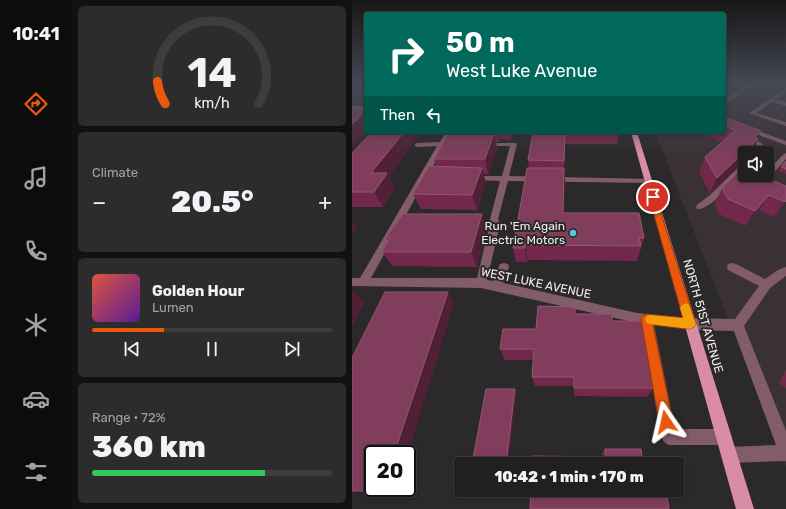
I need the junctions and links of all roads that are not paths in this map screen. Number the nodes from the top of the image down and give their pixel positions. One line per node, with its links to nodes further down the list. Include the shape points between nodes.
1 (352, 108): 2 (street)
2 (364, 108)
3 (760, 108): 4 (street)
4 (747, 117): 5 (street); 6 (street)
5 (727, 122): 10 (street)
6 (786, 124)
7 (726, 131): 15 (street)
8 (448, 134): 11 (street)
9 (635, 134): 21 (main road, NORTH 51ST AVENUE)
10 (786, 143)
11 (442, 144): 12 (street); 14 (street); 27 (street, via 427,177 403,218)
12 (463, 144)
13 (478, 144): 20 (street, via 514,144)
14 (417, 145)
15 (762, 146)
16 (786, 155): 17 (street)
17 (774, 168)
18 (738, 173): 22 (street)
19 (460, 178): 20 (street)
20 (504, 178): 21 (street); 26 (street, via 490,219 495,224)
21 (648, 181): 31 (main road, NORTH 51ST AVENUE)
22 (700, 207)
23 (504, 267): 29 (street)
24 (732, 267): 28 (street)
25 (786, 271): 28 (street)
26 (481, 283): 27 (street, WEST LUKE AVENUE); 29 (street, WEST LUKE AVENUE)
27 (356, 284)
28 (766, 285): 32 (street)
29 (496, 286): 30 (street, WEST LUKE AVENUE)
30 (647, 319): 31 (street, WEST LUKE AVENUE); 33 (street, via 669,437)
31 (690, 324): 32 (street, WEST LUKE AVENUE); 33 (main road, NORTH 51ST AVENUE)
32 (738, 325): 34 (street)
33 (724, 437): 35 (main road, NORTH 51ST AVENUE)
34 (786, 452): 35 (street)
35 (729, 455): 36 (main road, NORTH 51ST AVENUE)
36 (745, 509)

